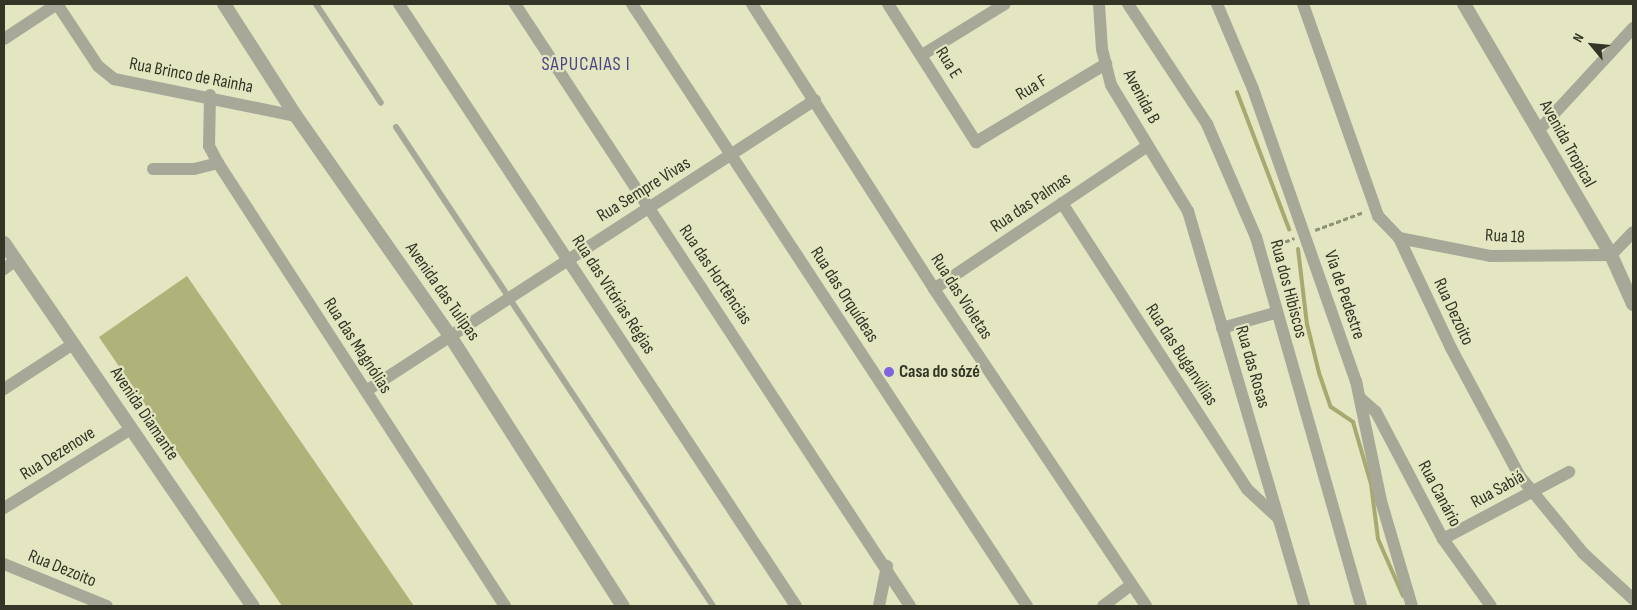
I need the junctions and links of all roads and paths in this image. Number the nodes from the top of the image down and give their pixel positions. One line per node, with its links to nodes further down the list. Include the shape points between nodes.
1 (57, 4): 16 (street); 19 (street, Rua Brinco de Rainha, via 98,66 114,79)
2 (224, 4): 22 (street, Avenida das Tulipas)
3 (316, 4): 21 (lane)
4 (398, 4): 39 (street, Rua das Vitórias Régias)
5 (515, 4): 31 (street, Rua das Hortências)
6 (632, 4): 27 (street, Rua das Orquídeas)
7 (752, 4): 20 (street, Rua das Violetas)
8 (888, 4): 17 (street, Rua E)
9 (1005, 4): 17 (street)
10 (1099, 4): 18 (street, Avenida B)
11 (1128, 4): 37 (street, Rua dos Hibiscos, via 1207,124)
12 (1217, 4): 34 (street, Via de Pedestre, via 1253,89)
13 (1303, 4): 32 (street, Rua Dezoito)
14 (1464, 4): 24 (street, Avenida Tropical)
15 (1633, 28): 24 (street)
16 (4, 40)
17 (922, 56): 25 (street, Rua E)
18 (1106, 64): 25 (street, Rua F); 26 (street, Avenida B, via 1119,100)
19 (210, 95): 22 (street, Rua Brinco de Rainha); 28 (street, Rua das Magnólias, via 209,146)
20 (815, 100): 27 (street, Rua Sempre Vivas); 42 (street, Rua das Violetas)
21 (381, 103)
22 (296, 116): 47 (street, Avenida das Tulipas)
23 (396, 127): 43 (lane)
24 (1539, 130): 38 (street, Avenida Tropical)
25 (976, 142)
26 (1148, 146): 30 (street, Rua das Palmas); 46 (street, Rua das Rosas, via 1188,211)
27 (732, 156): 31 (street, Rua Sempre Vivas); 70 (street, Rua das Orquídeas)
28 (218, 163): 29 (street, via 194,169); 50 (street, Rua das Magnólias)
29 (153, 169)
30 (1062, 203): 42 (street, Rua das Palmas); 56 (street, Rua das Buganvilias, via 1247,489)
31 (649, 206): 39 (street, Rua Sempre Vivas); 59 (street, Rua das Hortências)
32 (1375, 208): 34 (path); 35 (street, Rua Dezoito)
33 (1633, 232): 38 (street)
34 (1304, 234): 37 (path); 51 (street, Via de Pedestre)
35 (1399, 238): 38 (street, Rua 18, via 1490,256); 54 (street, Rua Dezoito, via 1451,348)
36 (4, 243): 40 (street, Avenida Diamante)
37 (1260, 251): 45 (street, Rua dos Hibiscos)
38 (1612, 255): 44 (street, Avenida Tropical)
39 (568, 259): 43 (street, Rua Sempre Vivas); 67 (street, Rua das Vitórias Régias)
40 (16, 260): 41 (street); 48 (street, Avenida Diamante)
41 (4, 269)
42 (934, 288): 60 (street, Rua das Violetas)
43 (508, 298): 47 (street, Rua Sempre Vivas); 66 (lane)
44 (1633, 304)
45 (1274, 313): 46 (street); 74 (street, Rua dos Hibiscos)
46 (1222, 328): 56 (street, Rua das Rosas)
47 (450, 336): 50 (street, Rua Sempre Vivas); 65 (street, Avenida das Tulipas)
48 (73, 344): 49 (street); 52 (street, Avenida Diamante)
49 (4, 389)
50 (366, 391): 64 (street, Rua das Magnólias)
51 (1360, 398): 57 (street, Rua Canário, via 1376,412); 75 (street, Via de Pedestre, via 1381,501)
52 (131, 429): 55 (street, Rua Dezenove); 63 (street, Avenida Diamante)
53 (1569, 472): 54 (street, Rua Sabiá)
54 (1531, 491): 57 (street, Rua Sabiá); 61 (street, Rua Dezoito, via 1583,554)
55 (4, 508)
56 (1278, 518): 73 (street, Rua das Rosas)
57 (1443, 539): 76 (street, Rua Canário)
58 (4, 564): 62 (street, Rua Dezoito)
59 (887, 566): 68 (street); 69 (street, Rua das Hortências)
60 (1130, 586): 71 (street); 72 (street, Rua das Violetas)
61 (1633, 600)
62 (102, 606)
63 (253, 606)
64 (505, 606)
65 (623, 606)
66 (712, 606)
67 (796, 606)
68 (880, 606)
69 (910, 606)
70 (1027, 606)
71 (1103, 606)
72 (1146, 606)
73 (1304, 606)
74 (1361, 606)
75 (1412, 606)
76 (1491, 606)

